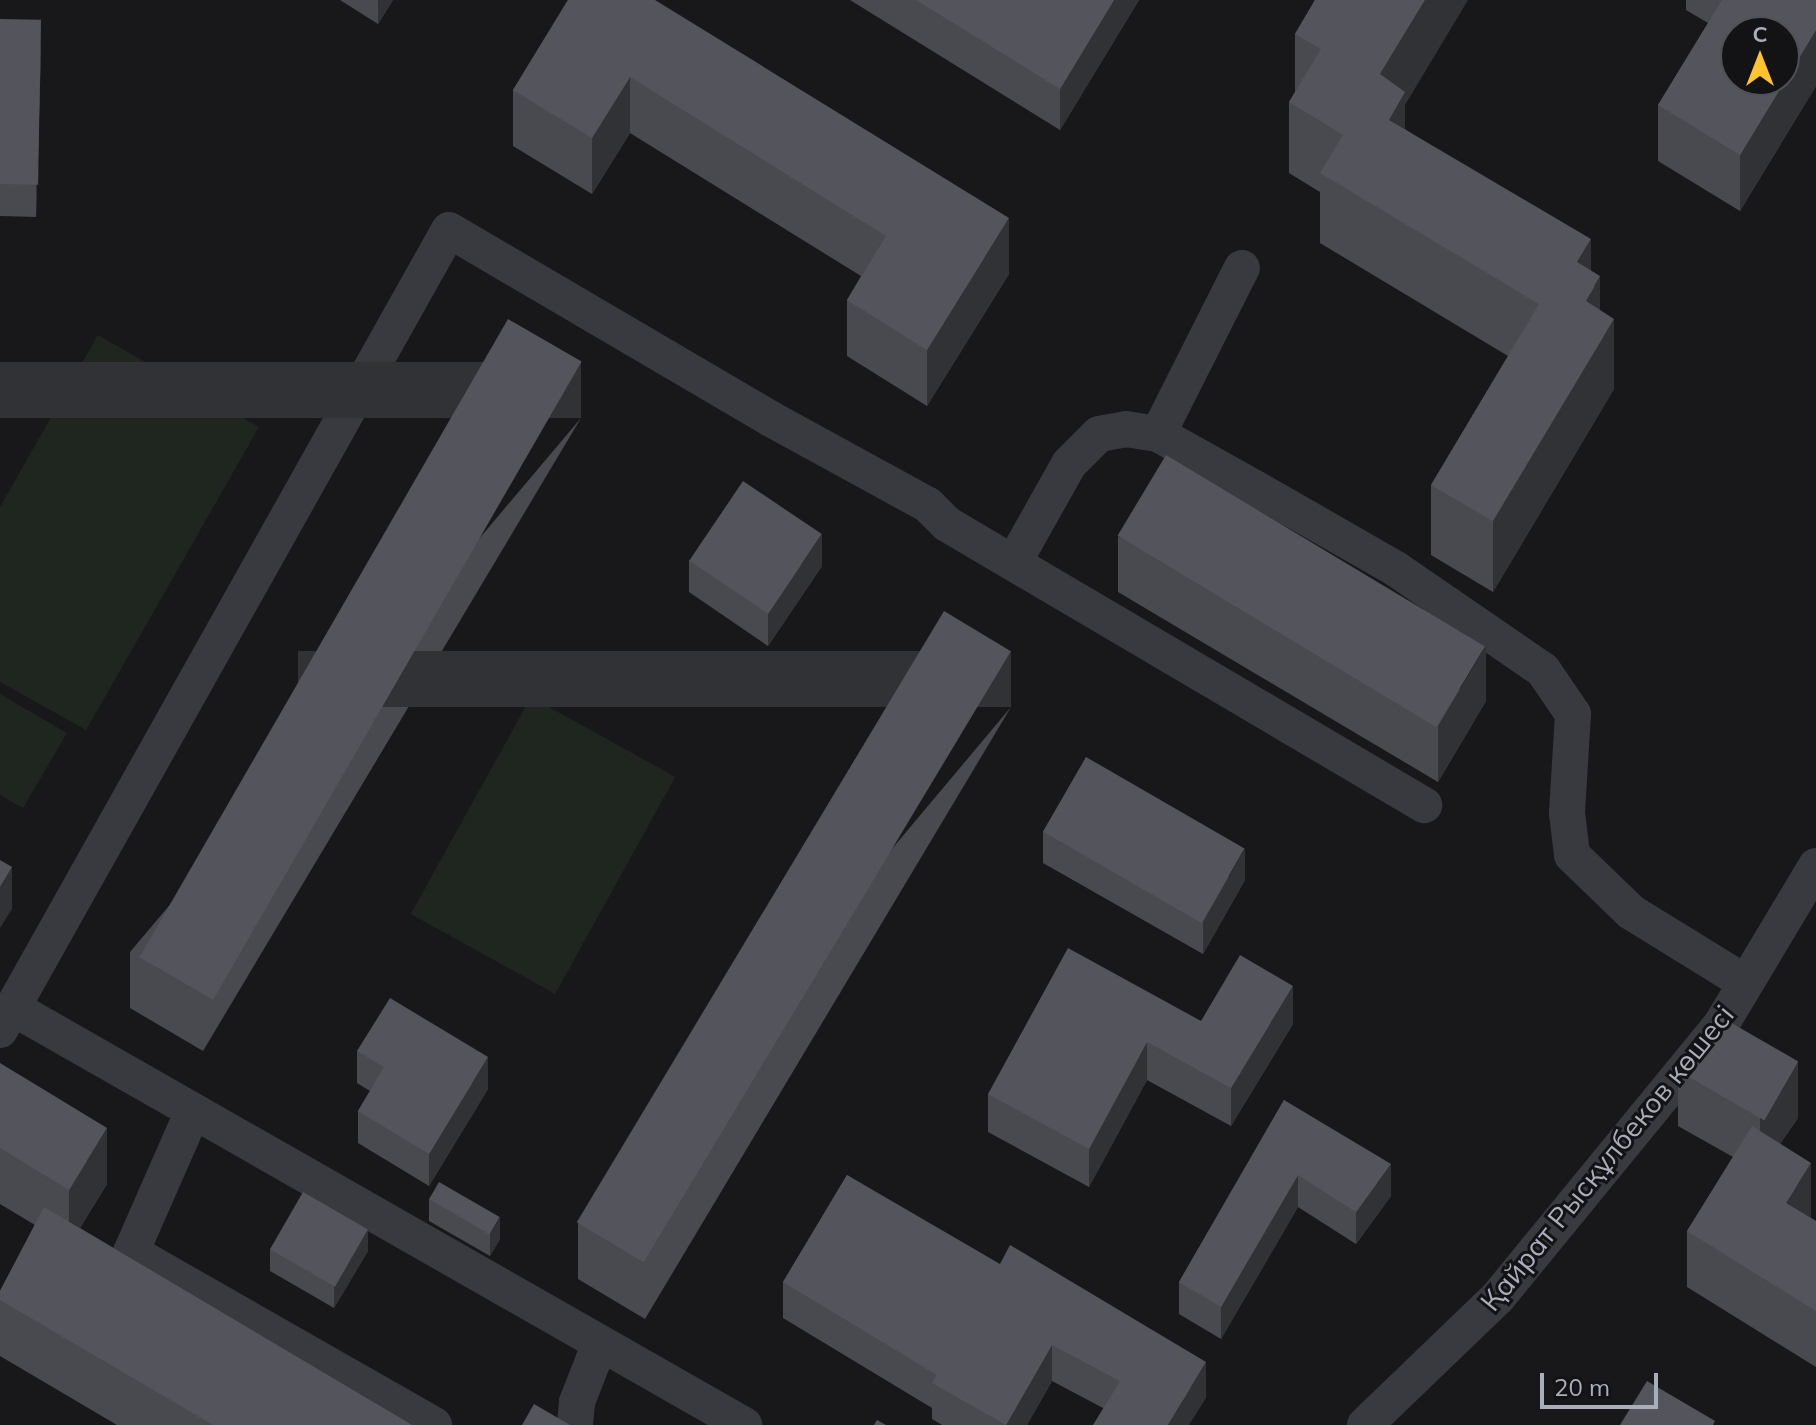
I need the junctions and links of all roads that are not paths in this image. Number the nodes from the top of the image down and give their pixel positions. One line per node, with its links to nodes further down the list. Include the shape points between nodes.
1 (1242, 268): 2 (street)
2 (1158, 434): 3 (street, via 1126,429 1099,434 1069,464); 6 (street, via 1396,569 1543,670 1573,714 1567,813 1572,855 1631,912)
3 (1014, 562): 4 (street); 7 (street, via 947,524 928,505 449,230)
4 (1424, 805)
5 (1816, 866): 6 (street, Қайрат Рысқұлбеков көшесі)
6 (1746, 983): 13 (street, Қайрат Рысқұлбеков көшесі, via 1722,1023 1498,1297)
7 (7, 1019): 8 (street)
8 (193, 1111): 9 (street); 10 (street, via 131,1252)
9 (600, 1343): 11 (street, via 577,1402); 12 (street)
10 (434, 1425)
11 (575, 1425)
12 (744, 1425)
13 (1365, 1425)

